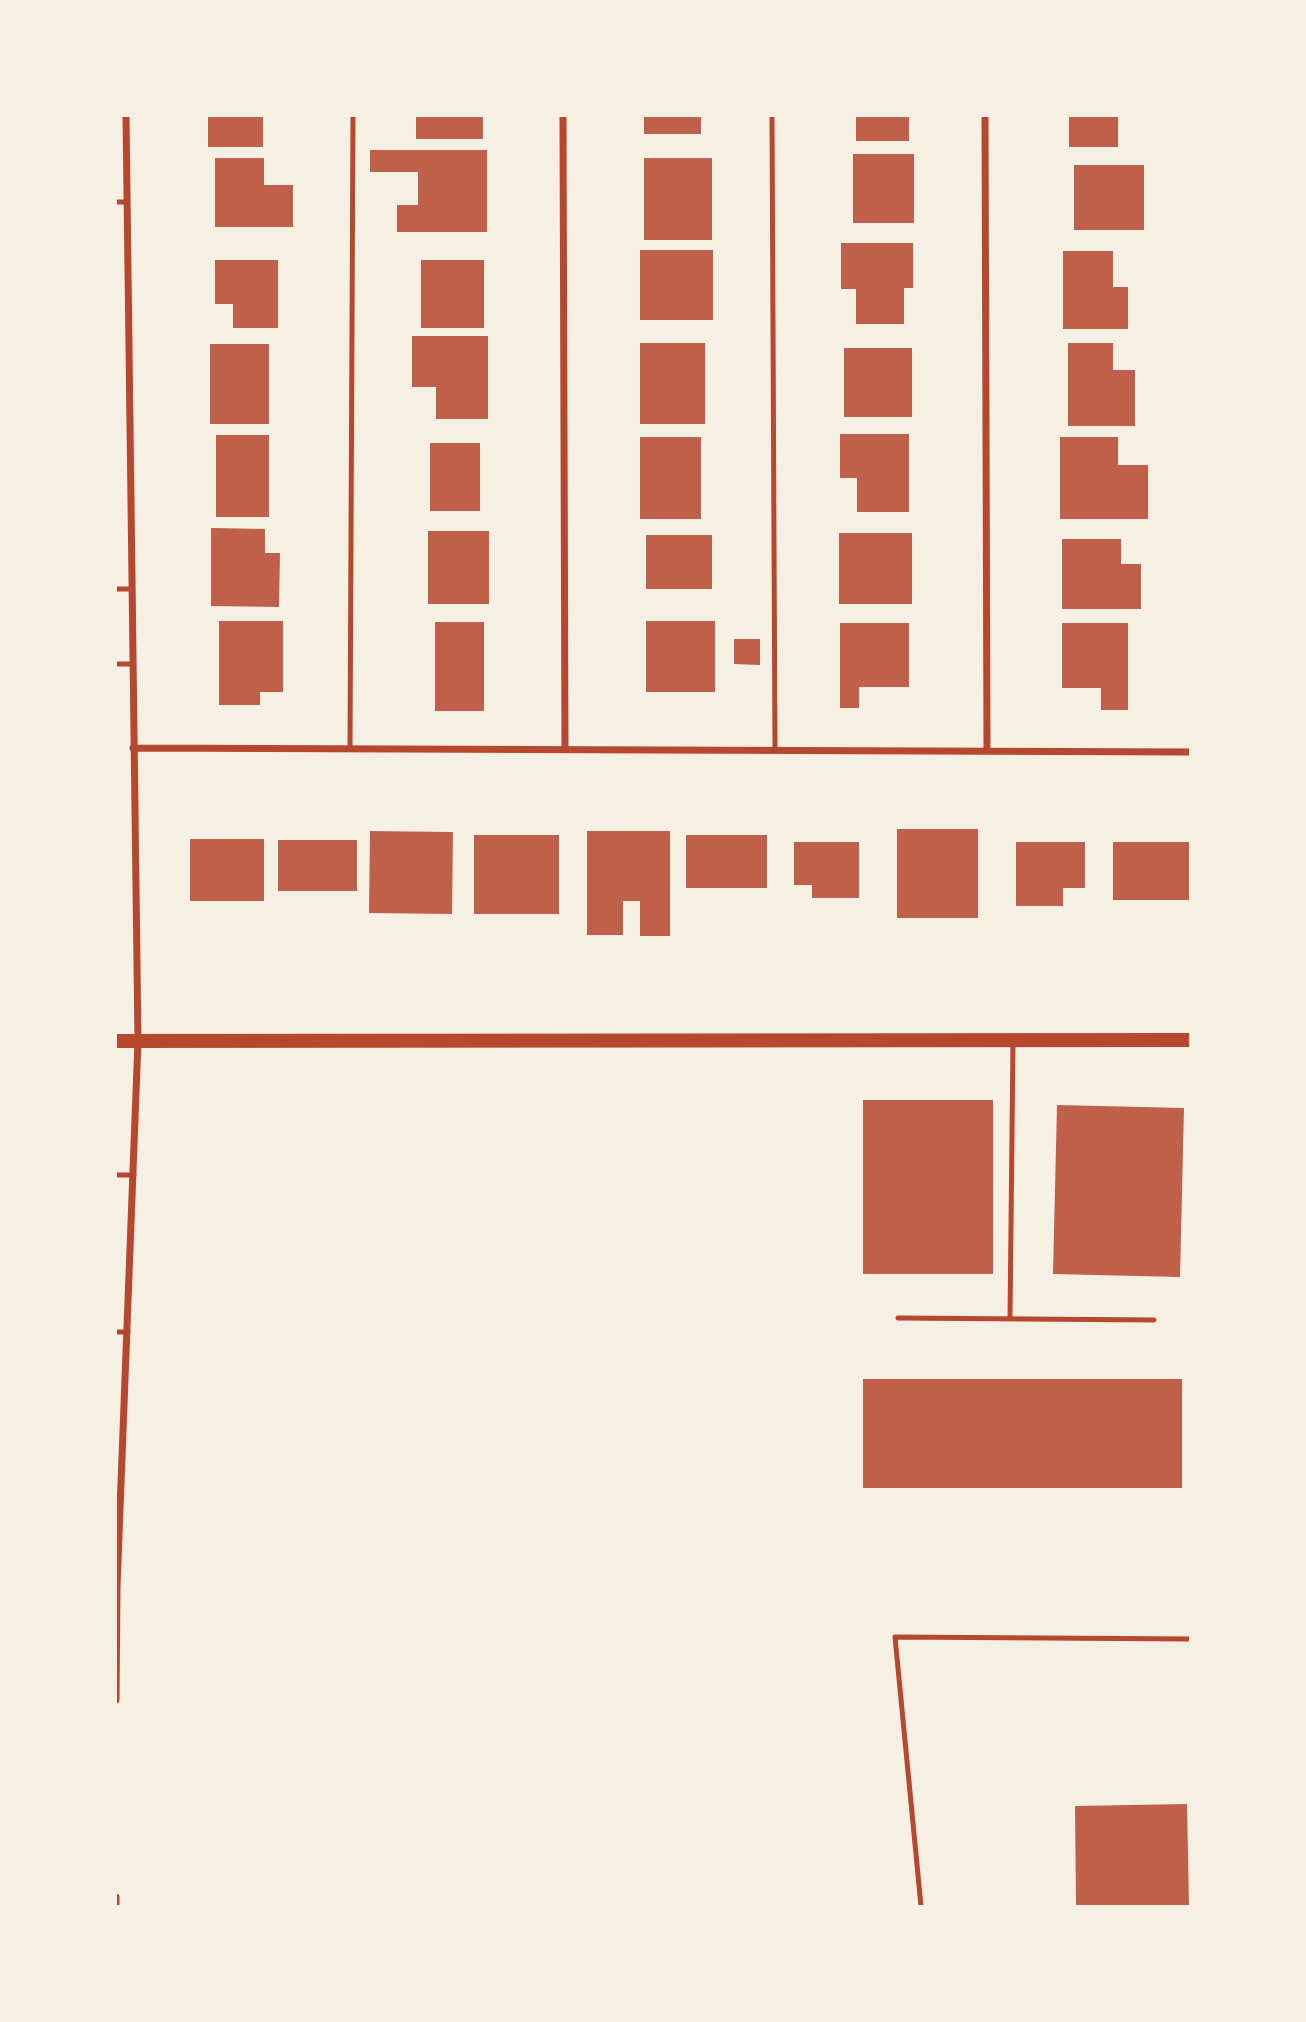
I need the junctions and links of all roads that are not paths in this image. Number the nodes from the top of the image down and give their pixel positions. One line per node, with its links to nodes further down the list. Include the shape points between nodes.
1 (127, 116): 7 (street)
2 (353, 116): 13 (lane)
3 (564, 116): 14 (street)
4 (772, 116): 15 (lane)
5 (985, 116): 16 (street)
6 (116, 202): 7 (lane)
7 (127, 202): 9 (street)
8 (116, 589): 9 (lane)
9 (131, 589): 11 (street)
10 (116, 664): 11 (lane)
11 (132, 664): 12 (street)
12 (133, 748): 13 (street); 20 (street)
13 (350, 749): 14 (street)
14 (565, 749): 15 (street)
15 (775, 750): 16 (street)
16 (988, 751): 17 (street)
17 (1191, 752)
18 (1191, 1040): 21 (main road)
19 (116, 1041): 20 (main road)
20 (138, 1041): 21 (main road); 23 (street)
21 (1013, 1041): 25 (lane)
22 (116, 1175): 23 (lane)
23 (134, 1175): 28 (street)
24 (898, 1318): 25 (lane)
25 (1010, 1319): 26 (lane)
26 (1154, 1320)
27 (116, 1332): 28 (lane)
28 (128, 1332): 29 (street)
29 (116, 1633): 31 (street)
30 (1191, 1639): 34 (lane, via 895,1637)
31 (116, 1700)
32 (116, 1897): 33 (street)
33 (116, 1906)
34 (921, 1906)

